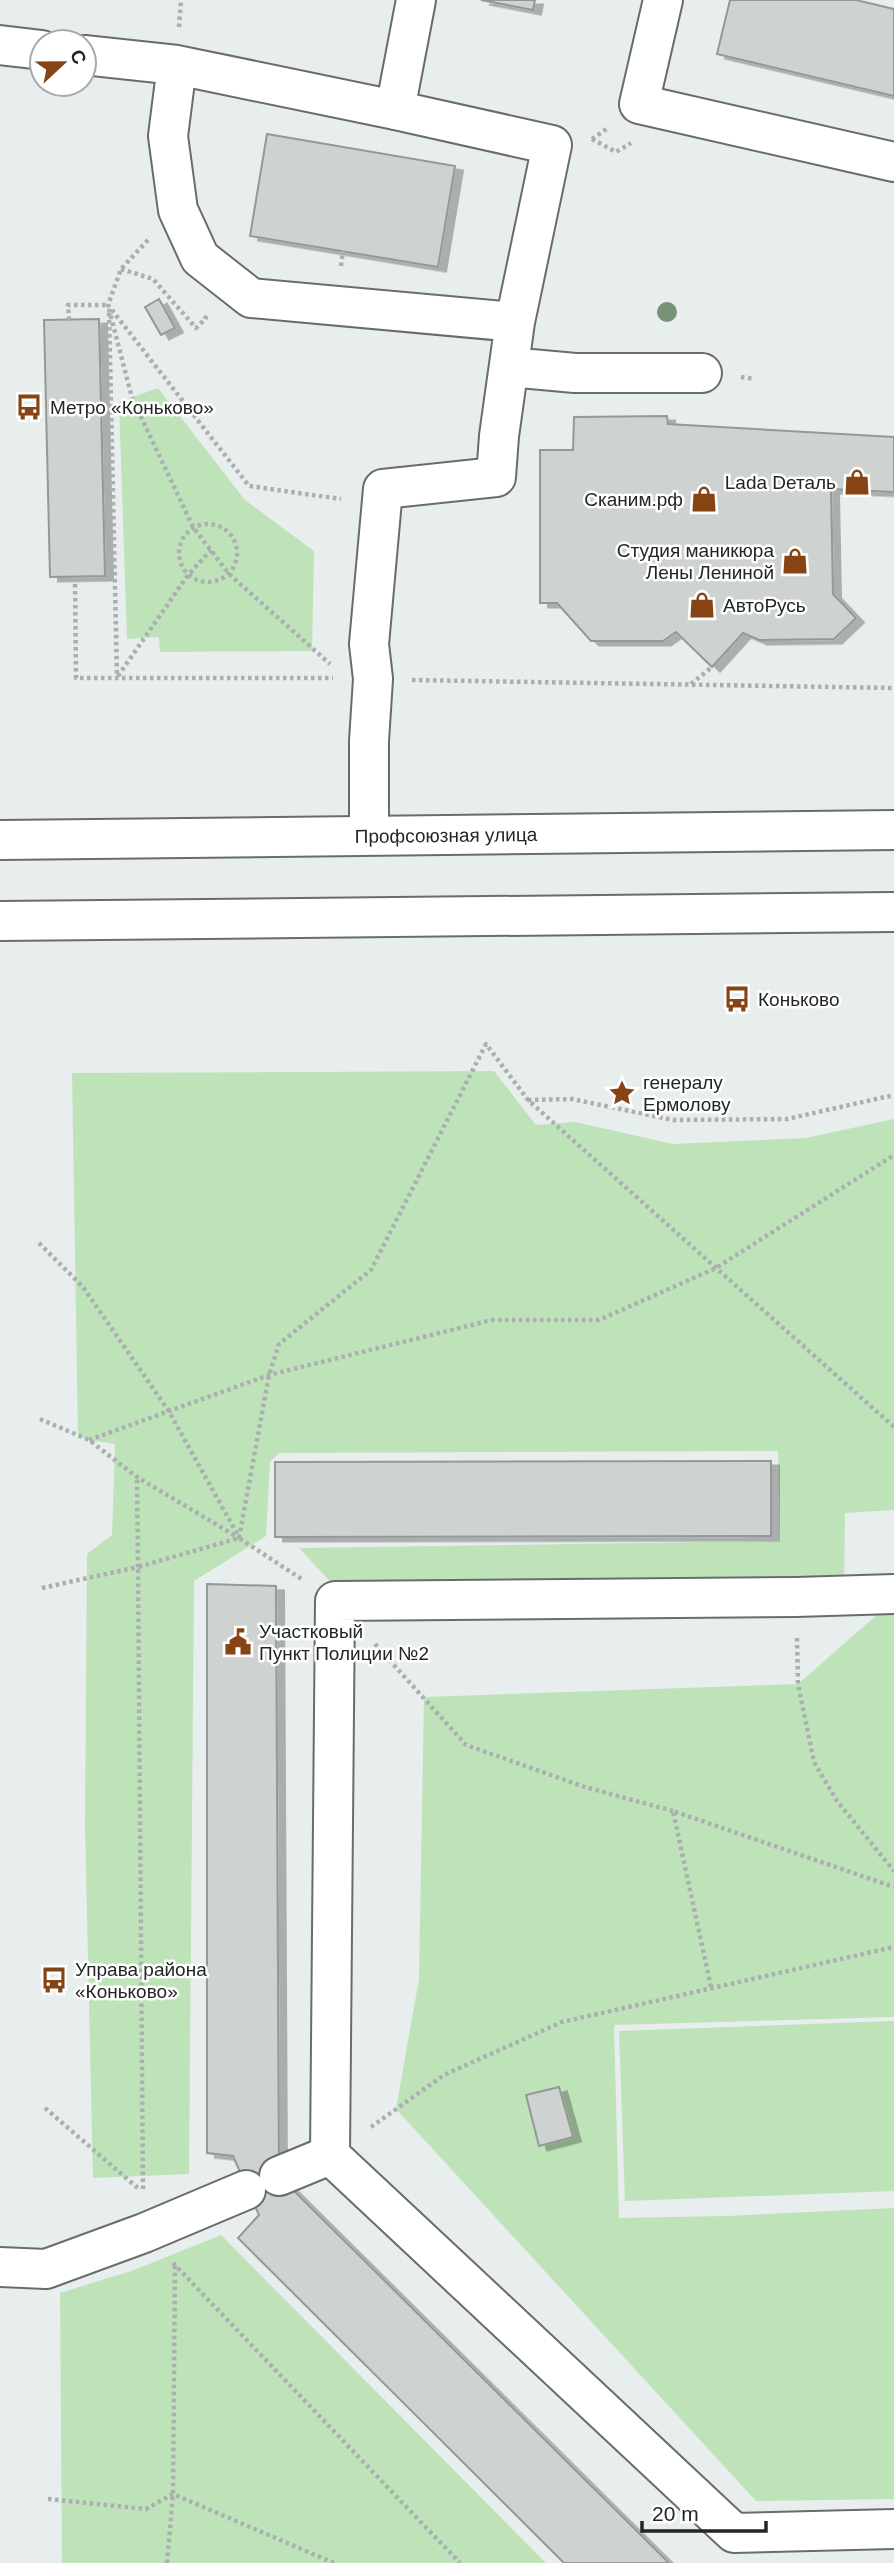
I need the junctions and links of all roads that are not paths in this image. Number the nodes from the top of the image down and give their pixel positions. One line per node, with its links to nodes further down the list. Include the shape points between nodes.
1 (416, 0): 7 (main road)
2 (663, 0): 8 (main road, via 639,104)
3 (0, 46): 4 (main road)
4 (28, 49)
5 (98, 57): 6 (main road)
6 (177, 65): 7 (main road); 9 (main road, via 168,136 178,210 200,258 251,298)
7 (395, 110): 9 (main road, via 552,145)
8 (894, 162)
9 (515, 323): 10 (main road)
10 (509, 367): 11 (main road, via 575,373); 13 (main road, via 496,477 383,489 369,645 360,679 369,741)
11 (702, 373)
12 (894, 830): 13 (main road, Профсоюзная улица)
13 (369, 835): 14 (main road, Профсоюзная улица)
14 (0, 840)
15 (894, 912): 16 (main road)
16 (0, 921)
17 (894, 1594): 18 (main road, via 335,1601)
18 (330, 2155): 19 (main road, via 46,2269); 20 (main road, via 734,2533)
19 (0, 2267)
20 (894, 2529)

